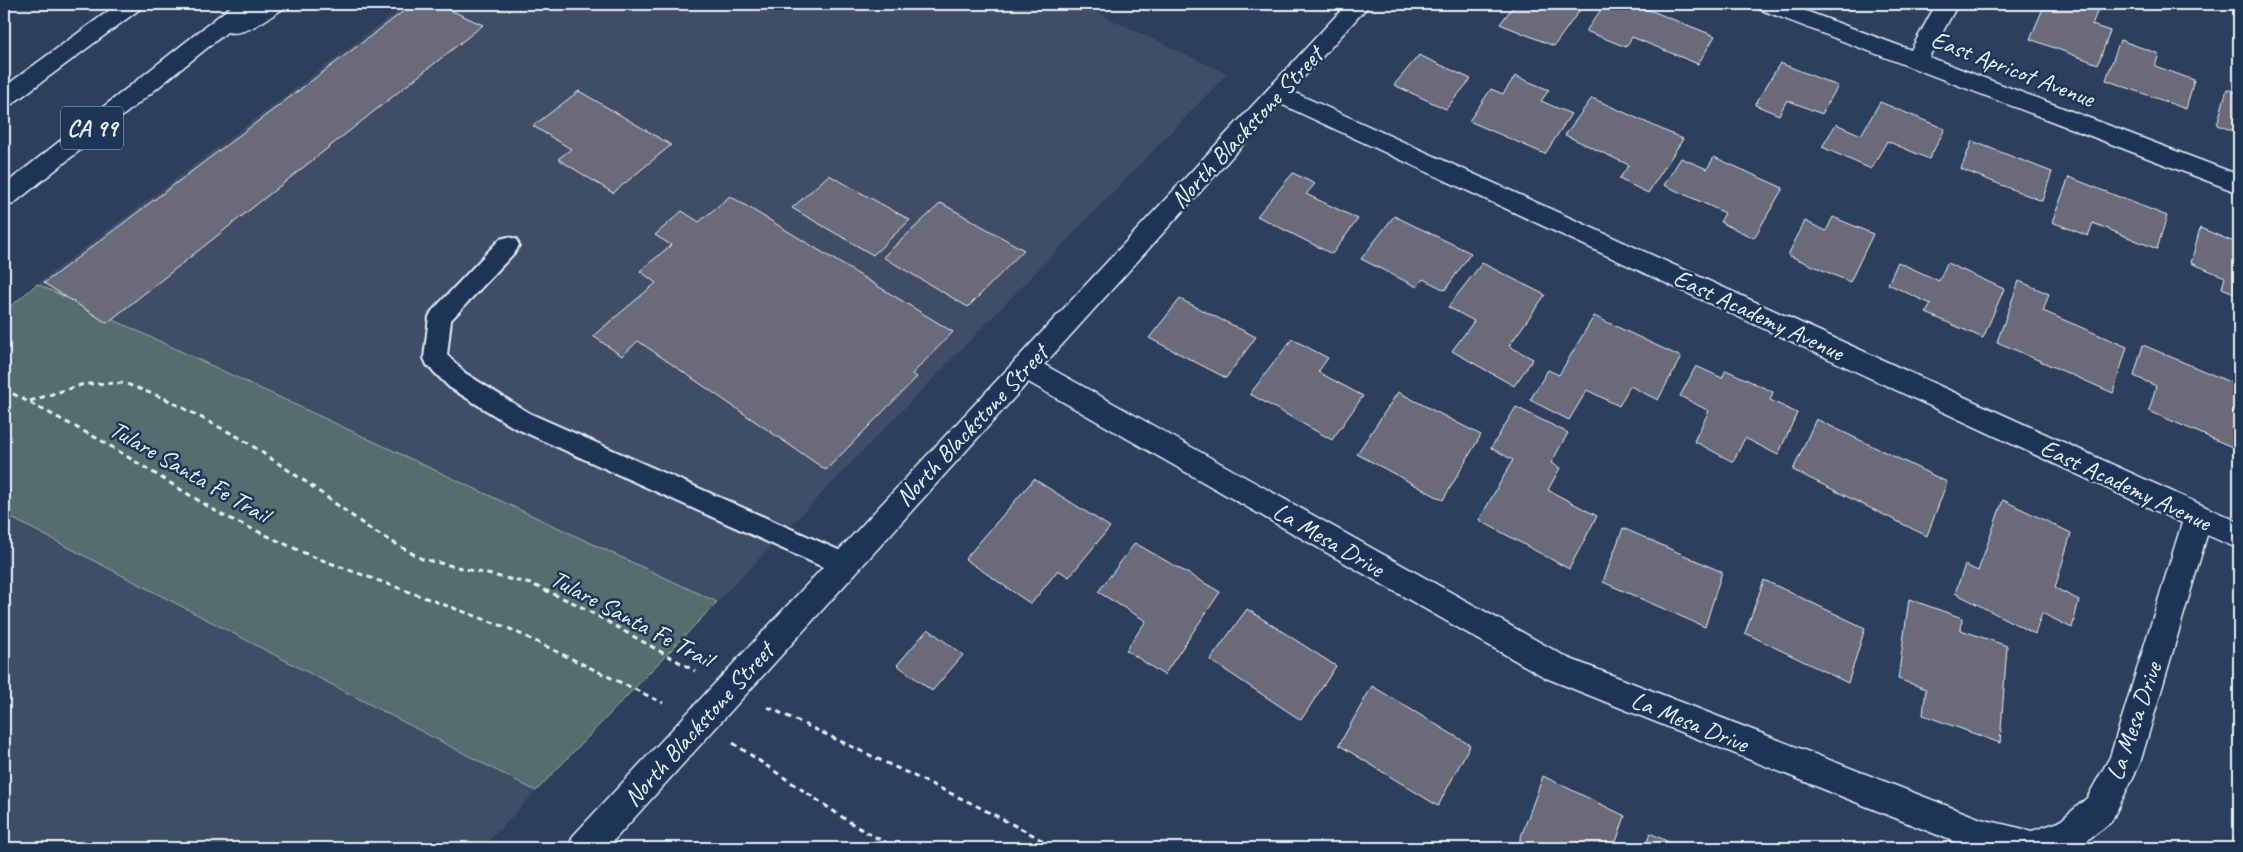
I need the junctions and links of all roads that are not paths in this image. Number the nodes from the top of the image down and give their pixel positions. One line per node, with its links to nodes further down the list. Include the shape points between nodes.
1 (132, 4): 10 (main road)
2 (248, 4): 7 (main road, CA 99)
3 (275, 4): 7 (main road)
4 (1359, 4): 9 (main road, North Blackstone Street)
5 (1767, 4): 8 (main road, East Apricot Avenue)
6 (1946, 4): 8 (main road)
7 (180, 58): 12 (main road, CA 99)
8 (1916, 61): 11 (main road, East Apricot Avenue)
9 (1278, 93): 14 (main road, North Blackstone Street); 15 (main road, East Academy Avenue)
10 (4, 98)
11 (2239, 184)
12 (4, 198)
13 (508, 245): 17 (lane, via 440,317 434,358 457,380 520,420)
14 (1025, 367): 15 (main road, La Mesa Drive, via 1557,668 1981,836 2032,848 2069,835 2099,810 2124,763); 17 (main road, North Blackstone Street)
15 (2198, 517): 16 (main road, East Academy Avenue)
16 (2239, 536)
17 (844, 564): 18 (main road, North Blackstone Street)
18 (585, 848)

